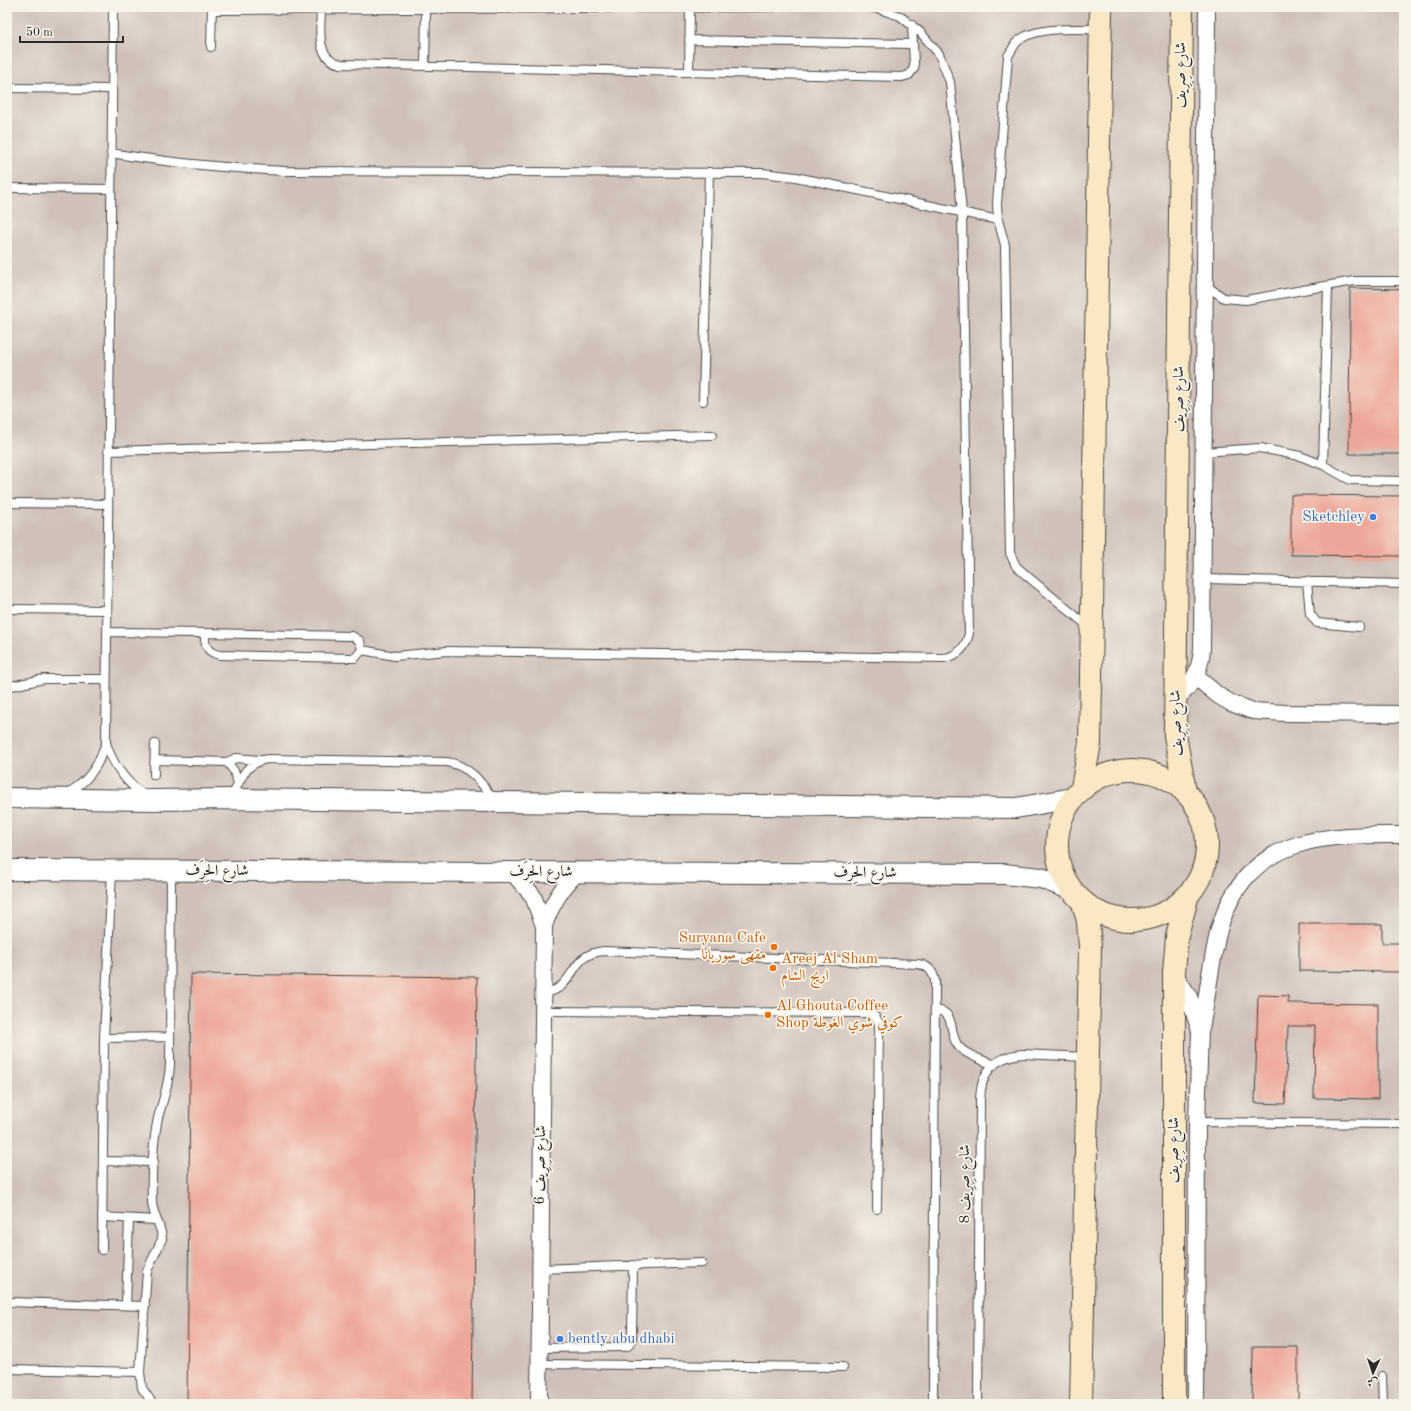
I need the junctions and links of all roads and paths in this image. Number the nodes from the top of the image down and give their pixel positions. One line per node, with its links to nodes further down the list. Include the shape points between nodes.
1 (113, 7): 24 (lane)
2 (572, 7): 3 (lane); 14 (lane)
3 (656, 7): 15 (lane)
4 (733, 7): 5 (lane); 15 (lane)
5 (774, 7)
6 (867, 7): 16 (lane, via 890,12)
7 (1101, 7): 17 (main road)
8 (1182, 7): 55 (main road, شارع صِرِيف)
9 (1207, 7): 32 (street)
10 (212, 8): 11 (lane); 20 (lane)
11 (321, 8): 12 (lane); 21 (lane, via 322,50 329,60 341,64)
12 (393, 8): 13 (lane)
13 (426, 8): 14 (lane); 21 (lane)
14 (458, 8)
15 (690, 8): 18 (lane)
16 (912, 25): 19 (lane); 29 (lane, via 931,42 939,54 950,82)
17 (1101, 29): 30 (lane, via 1030,34 1017,43 1008,56 997,197); 48 (main road)
18 (689, 40): 19 (lane); 22 (lane)
19 (913, 44): 22 (lane, via 914,68 906,76)
20 (211, 47)
21 (425, 66): 22 (lane)
22 (689, 72)
23 (7, 88): 24 (lane)
24 (112, 90): 25 (lane)
25 (111, 153): 26 (lane, via 221,168 285,171); 28 (lane)
26 (709, 172): 29 (lane, via 779,174); 34 (lane)
27 (7, 188): 28 (lane)
28 (111, 188): 36 (lane)
29 (962, 212): 30 (lane); 51 (lane, via 969,633 965,646 956,655 944,658 447,651 395,656)
30 (998, 220): 48 (lane, via 1005,245 1010,553 1016,566)
31 (1404, 282): 33 (lane, via 1354,282)
32 (1205, 285): 33 (lane, via 1224,298 1246,300); 37 (street)
33 (1328, 286): 38 (lane)
34 (703, 401)
35 (712, 435): 36 (lane)
36 (108, 450): 41 (lane)
37 (1204, 452): 38 (lane, via 1260,448 1300,456); 42 (street)
38 (1323, 465): 39 (lane, via 1350,480)
39 (1404, 481)
40 (7, 503): 41 (lane)
41 (108, 504): 46 (lane)
42 (1203, 579): 43 (lane); 52 (street, via 1202,658)
43 (1307, 582): 44 (lane); 47 (lane, via 1310,614 1317,623)
44 (1404, 584)
45 (7, 609): 46 (lane)
46 (107, 610): 49 (lane)
47 (1359, 627)
48 (1091, 628): 65 (main road, via 1090,743)
49 (107, 632): 50 (lane); 53 (lane)
50 (205, 633): 51 (lane, via 352,636 360,641); 51 (lane, via 208,649 220,655 355,658)
51 (362, 650)
52 (1196, 676): 55 (street, via 1184,693); 56 (street, via 1225,699 1253,711)
53 (106, 679): 54 (lane, via 44,679); 57 (lane)
54 (7, 687)
55 (1176, 699): 64 (main road, شارع صِرِيف, via 1175,735)
56 (1404, 714)
57 (106, 742): 67 (lane, via 92,773 75,789); 68 (lane, via 119,772 134,788)
58 (155, 744): 59 (lane)
59 (154, 760): 61 (lane); 62 (lane)
60 (260, 760): 61 (lane, via 236,758); 63 (lane, via 246,769); 69 (lane, via 451,762 470,771)
61 (227, 762): 63 (lane, via 234,772)
62 (154, 775)
63 (235, 791): 68 (street); 69 (street)
64 (1185, 791): 65 (main road, via 1167,778 1146,770 1123,770 1101,776); 77 (main road, via 1200,810 1207,834 1207,858 1199,881)
65 (1077, 793): 69 (street, via 1016,808); 76 (main road, via 1061,820 1057,844 1061,868)
66 (7, 798): 67 (street)
67 (55, 798): 68 (street)
68 (153, 800)
69 (496, 802)
70 (1404, 835): 83 (street, via 1330,836 1308,840 1288,847 1252,871 1238,886 1220,928)
71 (7, 870): 72 (street, شارع الحِرَف)
72 (112, 870): 73 (street, شارع الحِرَف); 85 (lane)
73 (171, 870): 74 (street, شارع الحِرَف); 84 (lane)
74 (512, 872): 75 (street, شارع الحِرَف); 78 (street, شارع صِرِيف 6, via 533,896)
75 (578, 872): 76 (street, شارع الحِرَف, via 1004,874 1041,878); 78 (street, شارع صِرِيف 6, via 553,902)
76 (1078, 897): 77 (main road, via 1104,915 1125,920 1146,919 1166,912); 86 (main road, via 1088,920 1090,947)
77 (1187, 898): 79 (main road, شارع صِرِيف, via 1177,936)
78 (544, 926): 80 (street, شارع صِرِيف 6)
79 (1174, 973): 83 (street, via 1189,997); 114 (main road, شارع صِرِيف)
80 (544, 993): 81 (lane, via 563,986 583,957 604,951 910,963 923,964 932,971 935,981); 82 (street, شارع صِرِيف 6)
81 (935, 1010): 87 (lane, via 944,1012 950,1018 955,1041 960,1049); 111 (lane)
82 (543, 1011): 92 (lane, via 873,1015 879,1025); 99 (street, شارع صِرِيف 6)
83 (1200, 1031): 88 (street)
84 (170, 1037): 85 (lane); 91 (lane, via 169,1078 156,1128)
85 (104, 1038): 90 (lane)
86 (1088, 1057): 87 (lane, شارع صِرِيف 8, via 1022,1054 1002,1059); 113 (main road)
87 (994, 1065): 112 (lane, شارع صِرِيف 8, via 984,1077 980,1091)
88 (1197, 1122): 89 (lane); 115 (street)
89 (1404, 1124)
90 (103, 1161): 91 (lane); 93 (lane)
91 (154, 1162): 95 (lane, via 152,1201)
92 (877, 1209)
93 (102, 1217): 94 (lane); 96 (lane)
94 (129, 1219): 95 (lane); 101 (lane)
95 (156, 1220): 102 (lane, via 162,1239 147,1271)
96 (102, 1250)
97 (702, 1263): 98 (lane)
98 (633, 1266): 99 (lane); 103 (lane, via 630,1344 623,1347)
99 (540, 1269): 103 (street, شارع صِرِيف 6)
100 (7, 1302): 101 (lane)
101 (126, 1305): 102 (lane)
102 (145, 1306): 107 (lane)
103 (539, 1348): 104 (street, شارع صِرِيف 6)
104 (539, 1364): 105 (lane); 110 (street, شارع صِرِيف 6)
105 (843, 1367)
106 (7, 1369): 107 (lane)
107 (140, 1372): 109 (lane, via 142,1388)
108 (1382, 1376): 116 (lane)
109 (149, 1403)
110 (539, 1404)
111 (934, 1404)
112 (978, 1404)
113 (1081, 1404)
114 (1174, 1404)
115 (1196, 1404)
116 (1383, 1404)

